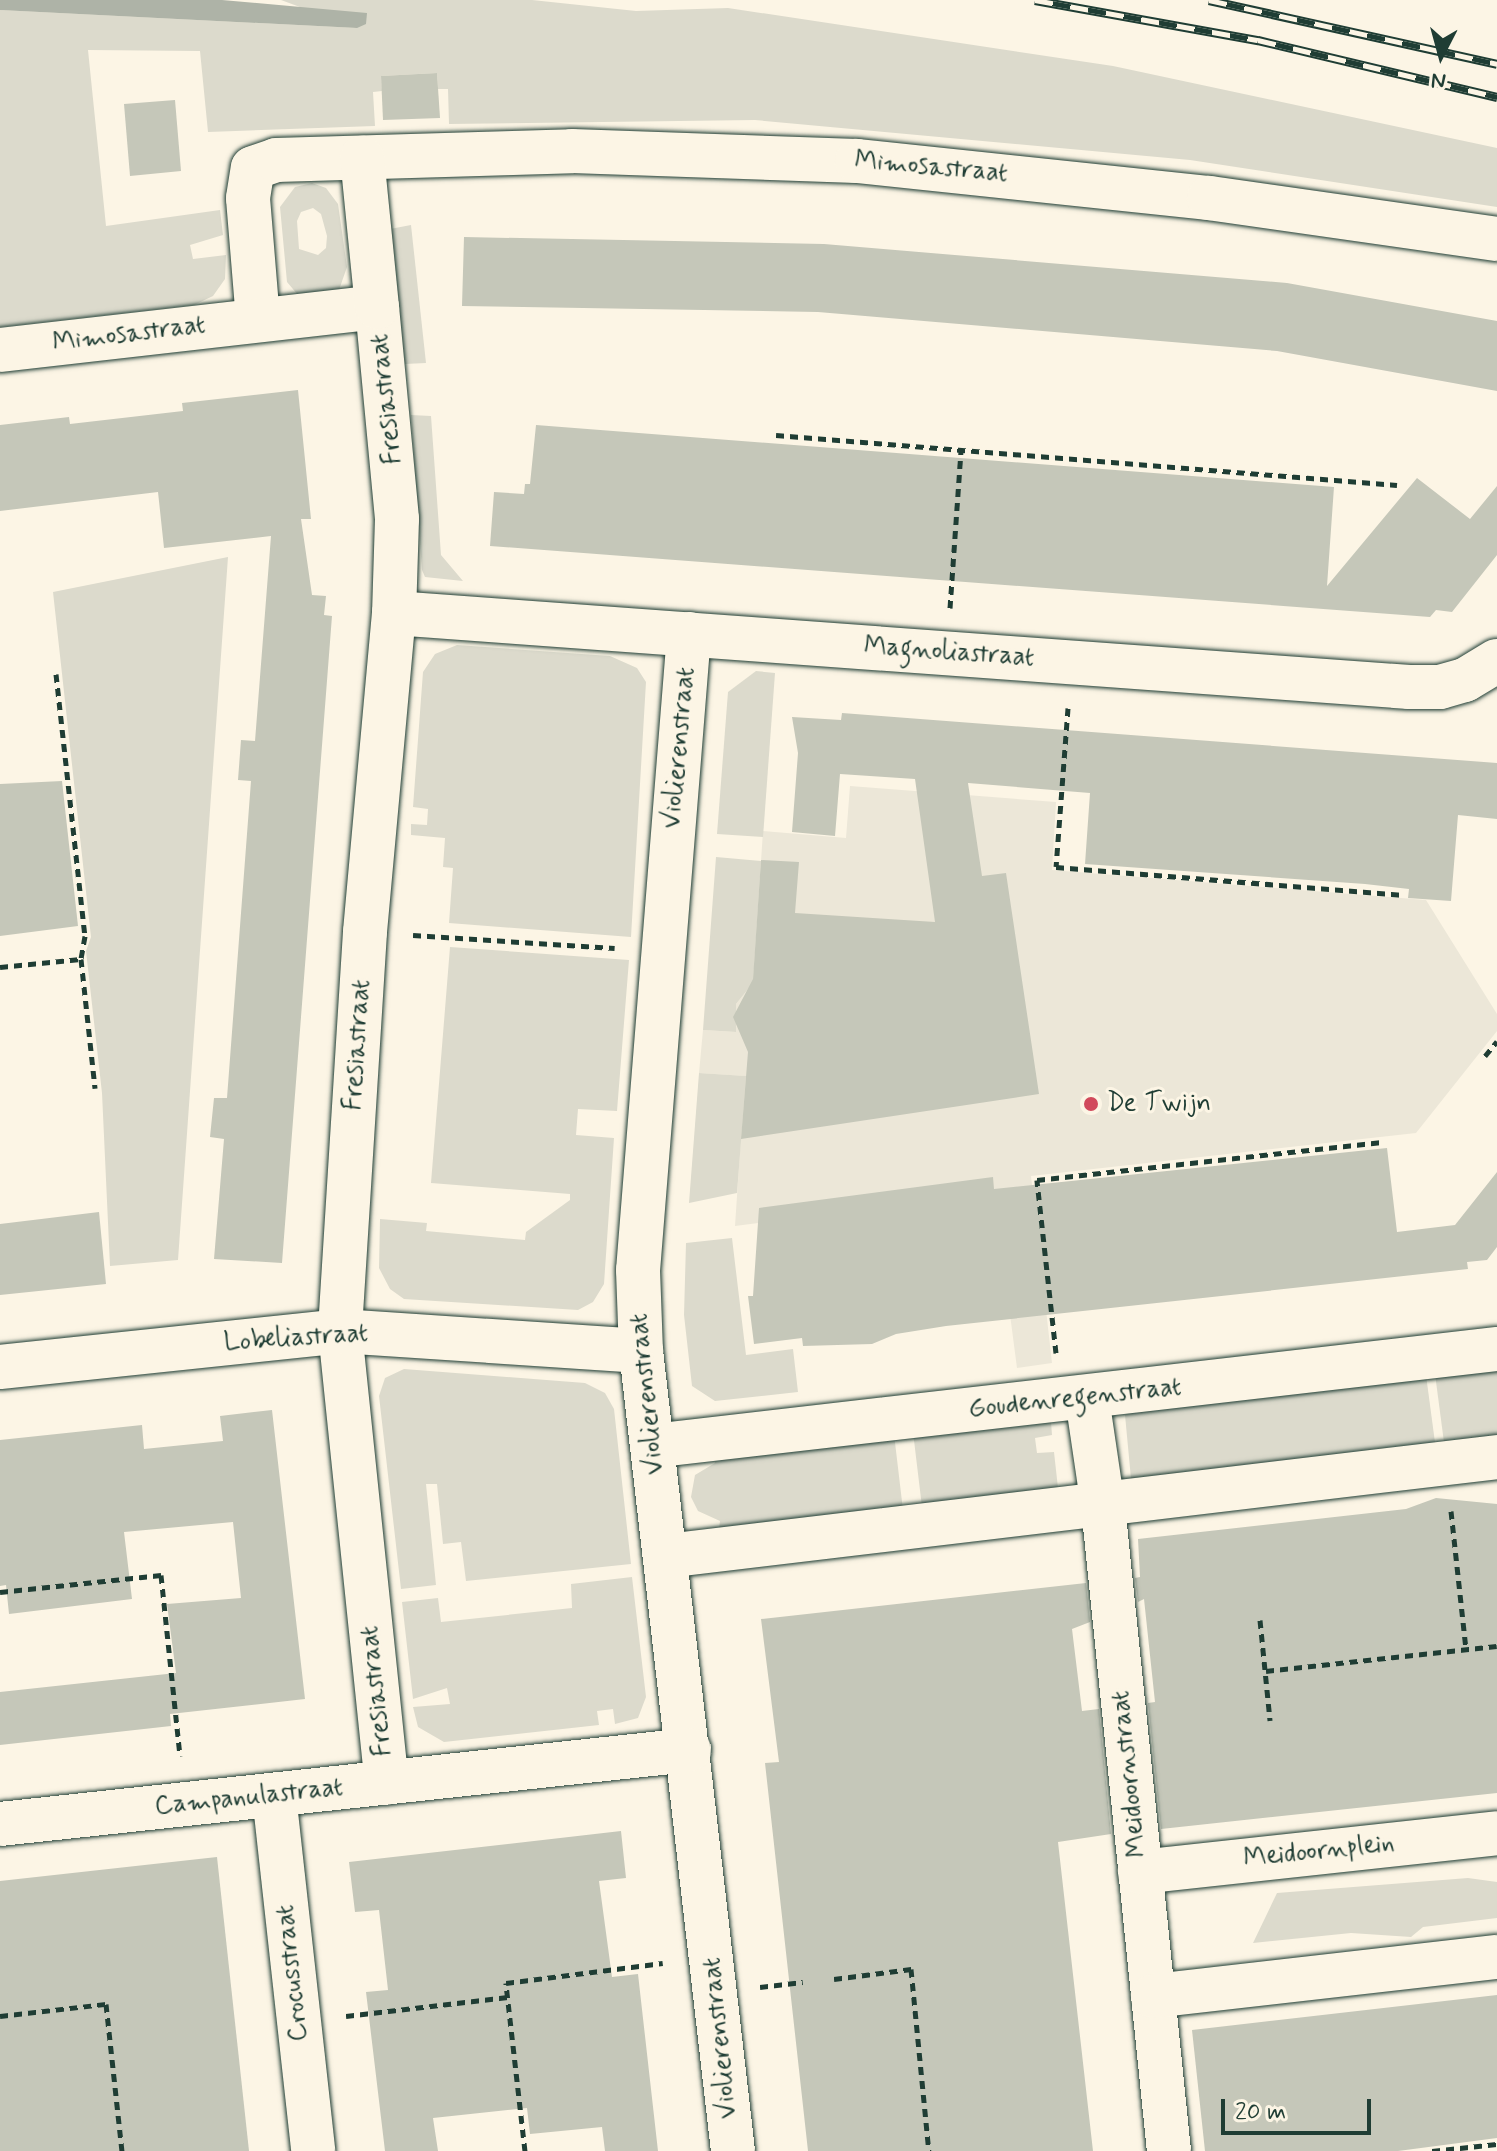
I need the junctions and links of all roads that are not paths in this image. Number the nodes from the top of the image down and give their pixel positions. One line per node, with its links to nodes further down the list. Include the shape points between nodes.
1 (362, 158): 2 (street, Mimosastraat, via 572,151 857,161 1193,196); 3 (street); 4 (street, Mimosastraat, via 276,160 253,168 248,198)
2 (1497, 239)
3 (377, 307): 4 (street, Mimosastraat); 6 (street, Fresiastraat, via 397,519)
4 (258, 320): 5 (street, Mimosastraat)
5 (0, 350)
6 (394, 613): 7 (street, Magnoliastraat); 9 (street, Fresiastraat, via 365,932)
7 (689, 634): 8 (street, Magnoliastraat, via 1440,687 1465,680); 11 (street, Violierenstraat, via 638,1270)
8 (1497, 661)
9 (340, 1331): 11 (street, Lobeliastraat); 12 (street, Lobeliastraat); 19 (street, Fresiastraat)
10 (1497, 1349): 13 (street, Goudenregenstraat)
11 (641, 1351): 14 (street, Violierenstraat)
12 (0, 1367)
13 (1074, 1400): 14 (street, Goudenregenstraat); 16 (street, Meidoornstraat)
14 (652, 1446): 17 (street, Violierenstraat)
15 (1497, 1457): 16 (street)
16 (1103, 1506): 17 (street); 23 (street, Meidoornstraat)
17 (666, 1556): 18 (street, Violierenstraat)
18 (689, 1750): 19 (street, Campanulastraat); 27 (street, Violierenstraat)
19 (387, 1783): 20 (street, Campanulastraat)
20 (274, 1795): 21 (street, Campanulastraat); 26 (street, Crocusstraat)
21 (0, 1824)
22 (1497, 1833): 23 (street, Meidoornplein)
23 (1140, 1872): 25 (street, Meidoornstraat)
24 (1497, 1957): 25 (street)
25 (1153, 1996): 28 (street, Meidoornstraat)
26 (313, 2151)
27 (733, 2151)
28 (1169, 2151)

